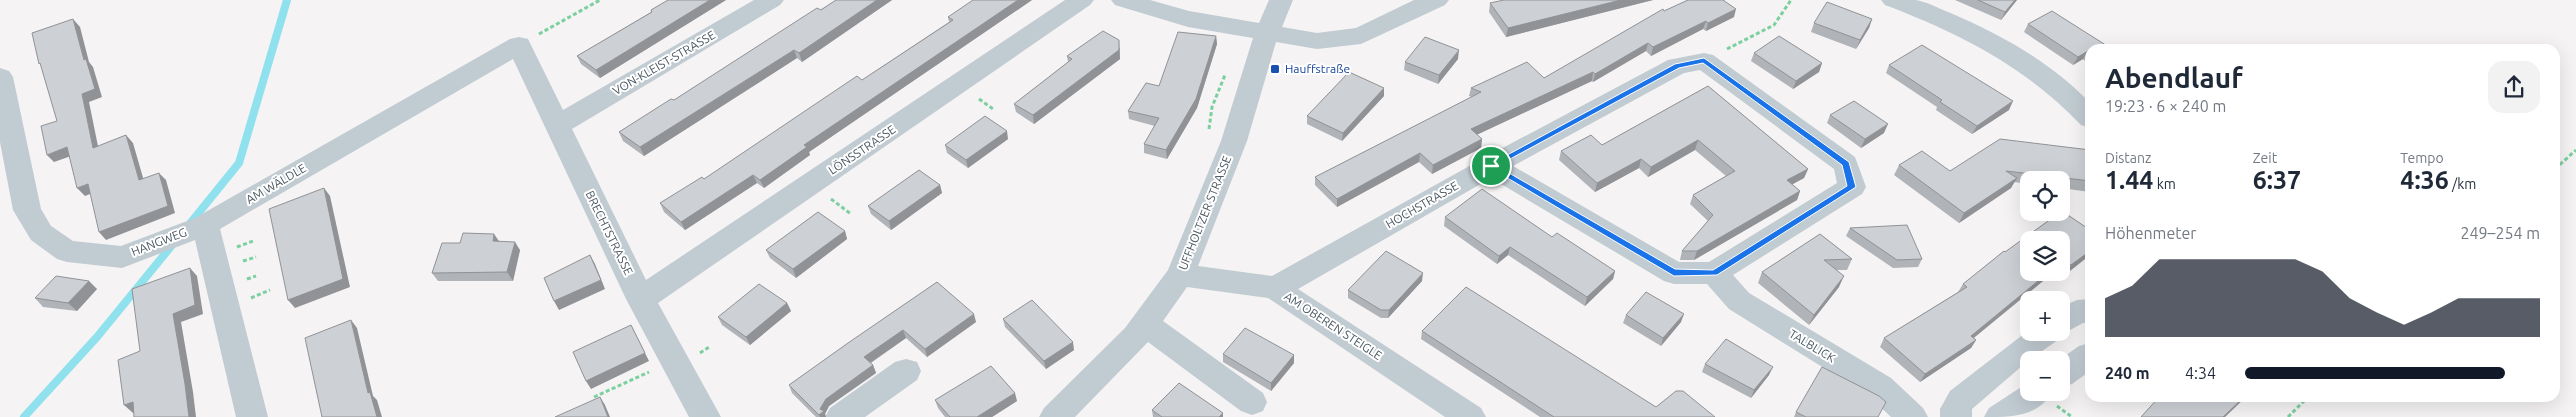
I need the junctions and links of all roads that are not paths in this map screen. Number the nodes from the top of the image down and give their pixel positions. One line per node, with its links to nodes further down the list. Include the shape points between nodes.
1 (772, 0): 11 (street, VON-KLEIST-STRASSE)
2 (1082, 0): 18 (street, LÖNSSTRASSE)
3 (1123, 0): 7 (street, via 1188,19)
4 (1281, 0): 7 (street, UFFHOLTZER STRASSE)
5 (1437, 0): 7 (street, via 1361,36 1317,41)
6 (1893, 0): 10 (street, via 1975,34 2038,71)
7 (1267, 33): 16 (street, UFFHOLTZER STRASSE, via 1234,141)
8 (519, 45): 11 (street, BRECHTSTRASSE); 14 (street, AM WÄLDLE)
9 (0, 78): 12 (street, HANGWEG)
10 (2085, 113)
11 (557, 126): 18 (street, BRECHTSTRASSE)
12 (7, 154): 14 (street, HANGWEG, via 27,210 41,233 67,251 122,257)
13 (1491, 166): 15 (street, via 1674,273); 15 (street, HOCHSTRASSE, via 1677,66 1704,61 1846,164 1852,187); 17 (street, HOCHSTRASSE)
14 (205, 225): 30 (street)
15 (1714, 273): 33 (street, TALBLICK, via 1739,301 1880,387)
16 (1180, 275): 17 (street, AM OBEREN STEIGLE); 21 (street, UFFHOLTZER STRASSE)
17 (1275, 288): 32 (street, AM OBEREN STEIGLE)
18 (641, 299): 28 (street, BRECHTSTRASSE, via 675,360)
19 (2085, 311): 20 (street)
20 (2070, 317)
21 (1145, 323): 27 (street); 29 (street, UFFHOLTZER STRASSE)
22 (2036, 341): 34 (street, via 1961,400 1955,409)
23 (2085, 358): 24 (street)
24 (2070, 369)
25 (906, 371): 31 (street)
26 (2024, 401): 35 (street)
27 (1252, 402)
28 (698, 415)
29 (1062, 415)
30 (252, 417)
31 (841, 417)
32 (1470, 417)
33 (1912, 417)
34 (1956, 417)
35 (2000, 417)

